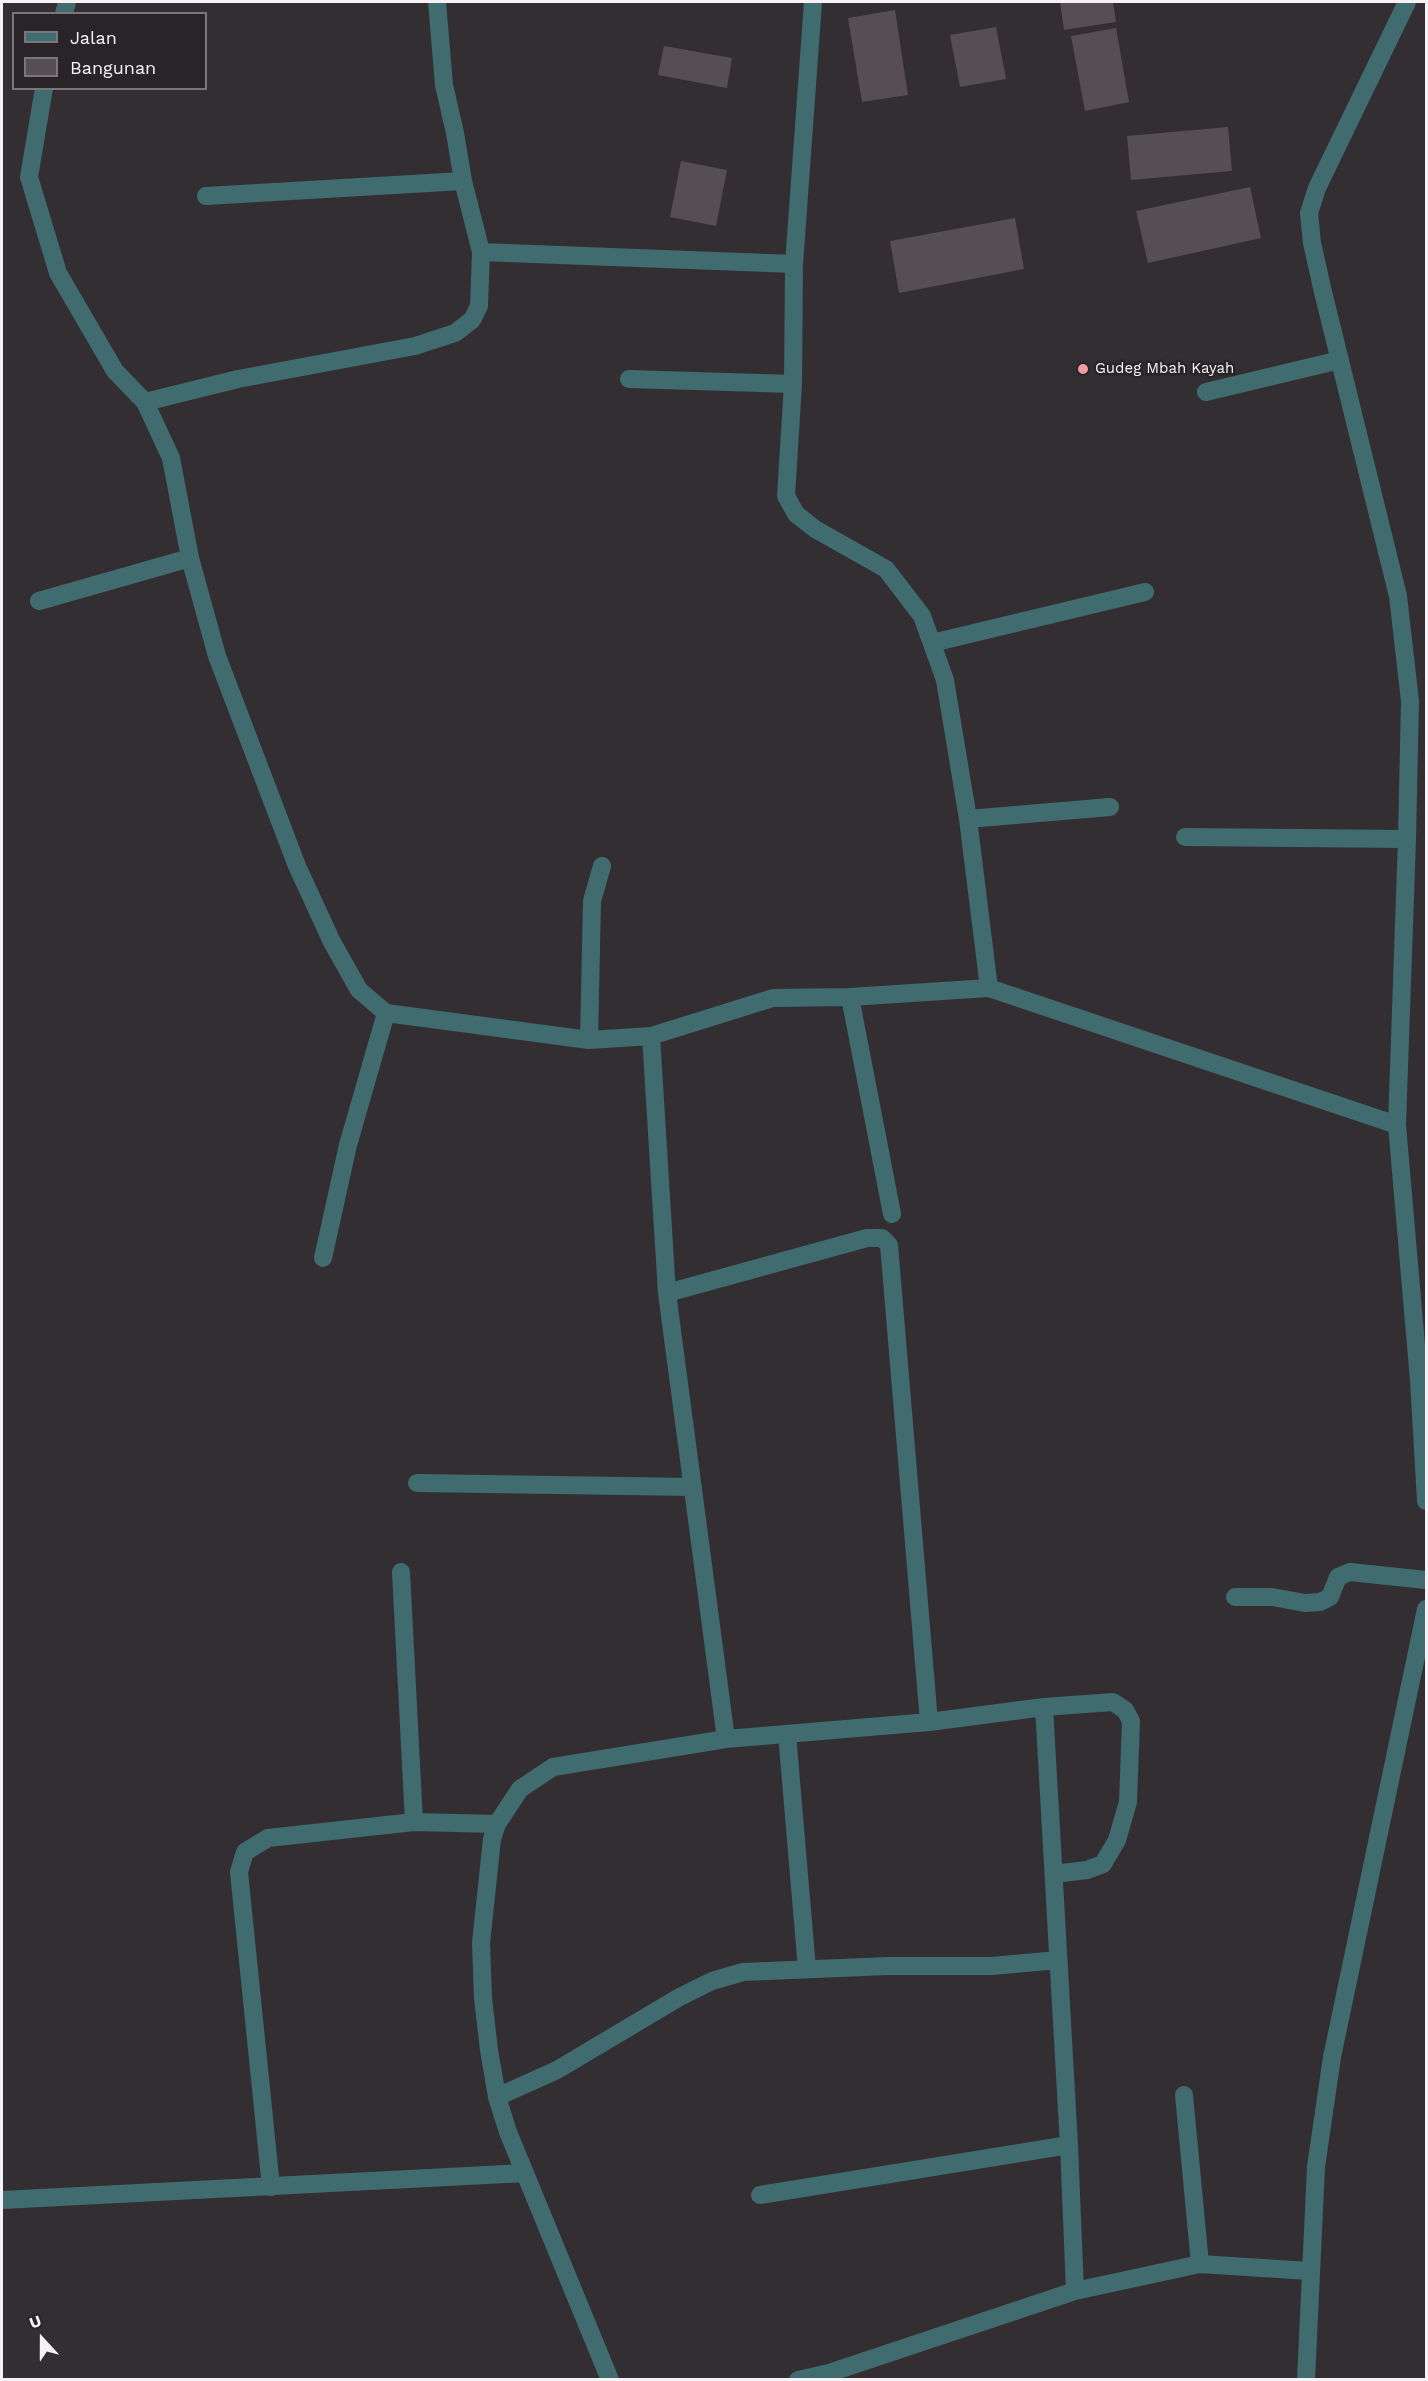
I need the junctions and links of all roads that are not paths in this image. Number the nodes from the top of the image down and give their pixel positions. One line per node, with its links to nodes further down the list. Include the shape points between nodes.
1 (437, 2): 5 (street, via 444,85)
2 (813, 2): 8 (street)
3 (1407, 2): 9 (street, via 1317,188 1309,213 1312,243)
4 (44, 90): 13 (street, via 29,177 58,273 115,371)
5 (463, 181): 6 (street); 7 (street)
6 (206, 196)
7 (481, 252): 8 (street); 13 (street, via 479,306 472,320 455,333 415,346 238,379)
8 (794, 264): 11 (street)
9 (1340, 360): 12 (street); 21 (street, via 1398,596 1410,701)
10 (629, 379): 11 (street)
11 (793, 384): 17 (street, via 786,496 796,514 815,529 886,569 922,616)
12 (1206, 392)
13 (145, 402): 14 (street, via 171,458)
14 (190, 558): 16 (street); 25 (street, via 217,656 297,866 359,990)
15 (1145, 592): 17 (street)
16 (39, 601)
17 (932, 644): 19 (street, via 945,680)
18 (1110, 807): 19 (street)
19 (968, 819): 23 (street)
20 (1185, 837): 21 (street)
21 (1407, 839): 28 (street)
22 (602, 866): 27 (street, via 592,901)
23 (989, 988): 24 (street); 28 (street)
24 (850, 997): 26 (street, via 773,998); 29 (street)
25 (386, 1012): 27 (street); 30 (street, via 348,1145)
26 (651, 1036): 27 (street); 31 (street)
27 (589, 1040)
28 (1397, 1125): 32 (street)
29 (892, 1214)
30 (323, 1258)
31 (667, 1293): 34 (street); 41 (street, via 867,1238 882,1238 889,1245)
32 (1423, 1381): 35 (street)
33 (417, 1483): 34 (street)
34 (693, 1487): 43 (street)
35 (1426, 1501)
36 (401, 1572): 44 (street)
37 (1426, 1580): 38 (street, via 1350,1572 1338,1577 1330,1598 1320,1602)
38 (1235, 1597)
39 (1426, 1609): 57 (street, via 1332,2057 1316,2167)
40 (1044, 1707): 41 (street); 46 (street); 46 (street, via 1113,1702 1125,1710 1131,1721 1128,1802 1117,1840 1103,1864)
41 (928, 1722): 42 (street)
42 (787, 1734): 43 (street); 48 (street)
43 (726, 1739): 45 (street, via 553,1767 520,1790)
44 (414, 1822): 45 (street); 53 (street, via 268,1838 245,1852 239,1872)
45 (496, 1824): 50 (street, via 481,1943 483,1998)
46 (1054, 1874): 47 (street)
47 (1058, 1960): 48 (street, via 992,1966); 51 (street)
48 (807, 1970): 50 (street, via 743,1972 712,1981 557,2070)
49 (1184, 2095): 56 (street)
50 (497, 2097): 52 (street)
51 (1069, 2145): 54 (street); 58 (street)
52 (525, 2174): 53 (street); 59 (street)
53 (272, 2187): 55 (street)
54 (760, 2195)
55 (2, 2200)
56 (1200, 2264): 57 (street); 58 (street)
57 (1310, 2271): 61 (street)
58 (1075, 2291): 60 (street, via 830,2373)
59 (610, 2379)
60 (798, 2379)
61 (1306, 2379)

